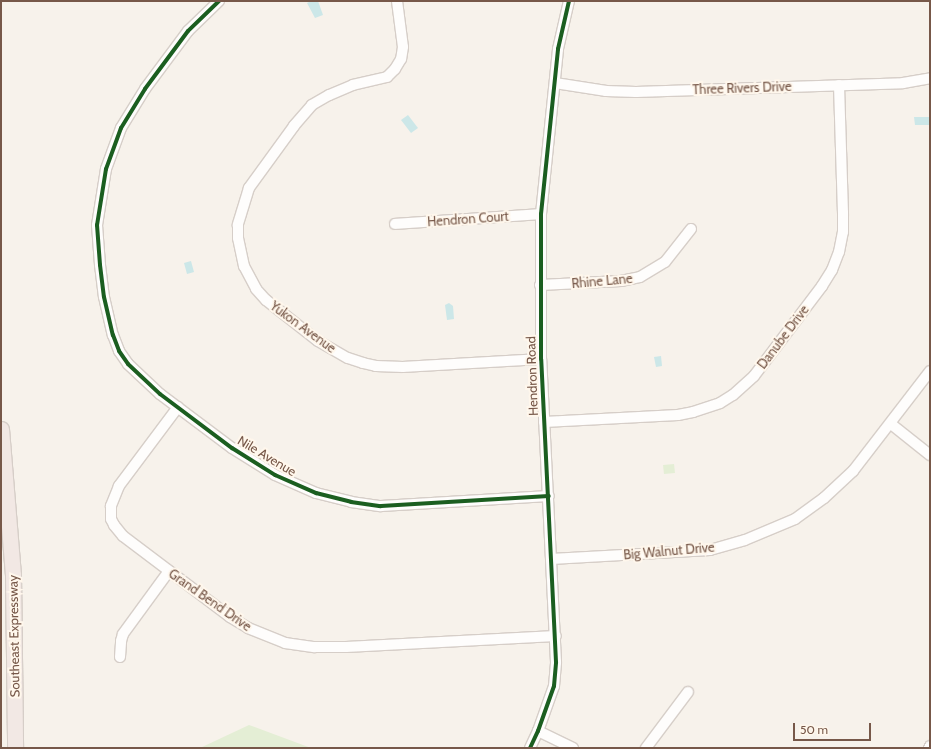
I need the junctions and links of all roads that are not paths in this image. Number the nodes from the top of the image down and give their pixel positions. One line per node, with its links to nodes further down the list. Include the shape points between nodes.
1 (218, 1): 13 (street, Nile Avenue, via 188,31 145,89 122,128 106,169 101,194 98,225 100,265 113,335 119,351 128,364 148,385)
2 (397, 1): 11 (street, Yukon Avenue, via 403,47 401,59 395,69 387,77 353,85 329,95 308,109 249,188 240,211 238,225 244,266 256,289 266,300 318,341 348,358 388,367)
3 (569, 1): 5 (street, Hendron Road, via 558,50)
4 (930, 78): 6 (street, Three Rivers Drive, via 903,83)
5 (555, 83): 6 (street, Three Rivers Drive, via 606,91 636,92); 7 (street, Hendron Road)
6 (840, 85): 14 (street, Danube Drive, via 843,232 839,252 822,286 754,376 720,403 693,412)
7 (541, 214): 8 (street, Hendron Court); 10 (street, Hendron Road)
8 (395, 224)
9 (691, 229): 10 (street, Rhine Lane, via 666,262 640,277 621,281)
10 (540, 285): 11 (street, Hendron Road)
11 (541, 358): 14 (street, Hendron Road)
12 (930, 372): 15 (street, Big Walnut Drive)
13 (178, 407): 18 (street, Nile Avenue, via 232,448 275,475 316,493 351,502 381,506); 20 (street, Grand Bend Drive, via 119,486 110,512 118,531)
14 (544, 422): 18 (street, Hendron Road)
15 (891, 424): 17 (street); 19 (street, Big Walnut Drive, via 853,471 824,498 795,520 745,540 710,550 690,552)
16 (1, 429): 25 (highway, Southeast Expressway, via 13,575)
17 (930, 455)
18 (549, 496): 19 (street, Hendron Road)
19 (552, 559): 21 (street, Hendron Road)
20 (169, 571): 21 (street, Grand Bend Drive, via 248,628 272,639 302,646 346,647); 22 (street, via 124,634)
21 (556, 636): 24 (street, Hendron Road, via 554,686)
22 (120, 657)
23 (688, 692): 28 (street)
24 (538, 731): 26 (street, Hendron Road); 27 (street)
25 (15, 748)
26 (530, 748)
27 (573, 748)
28 (646, 748)

